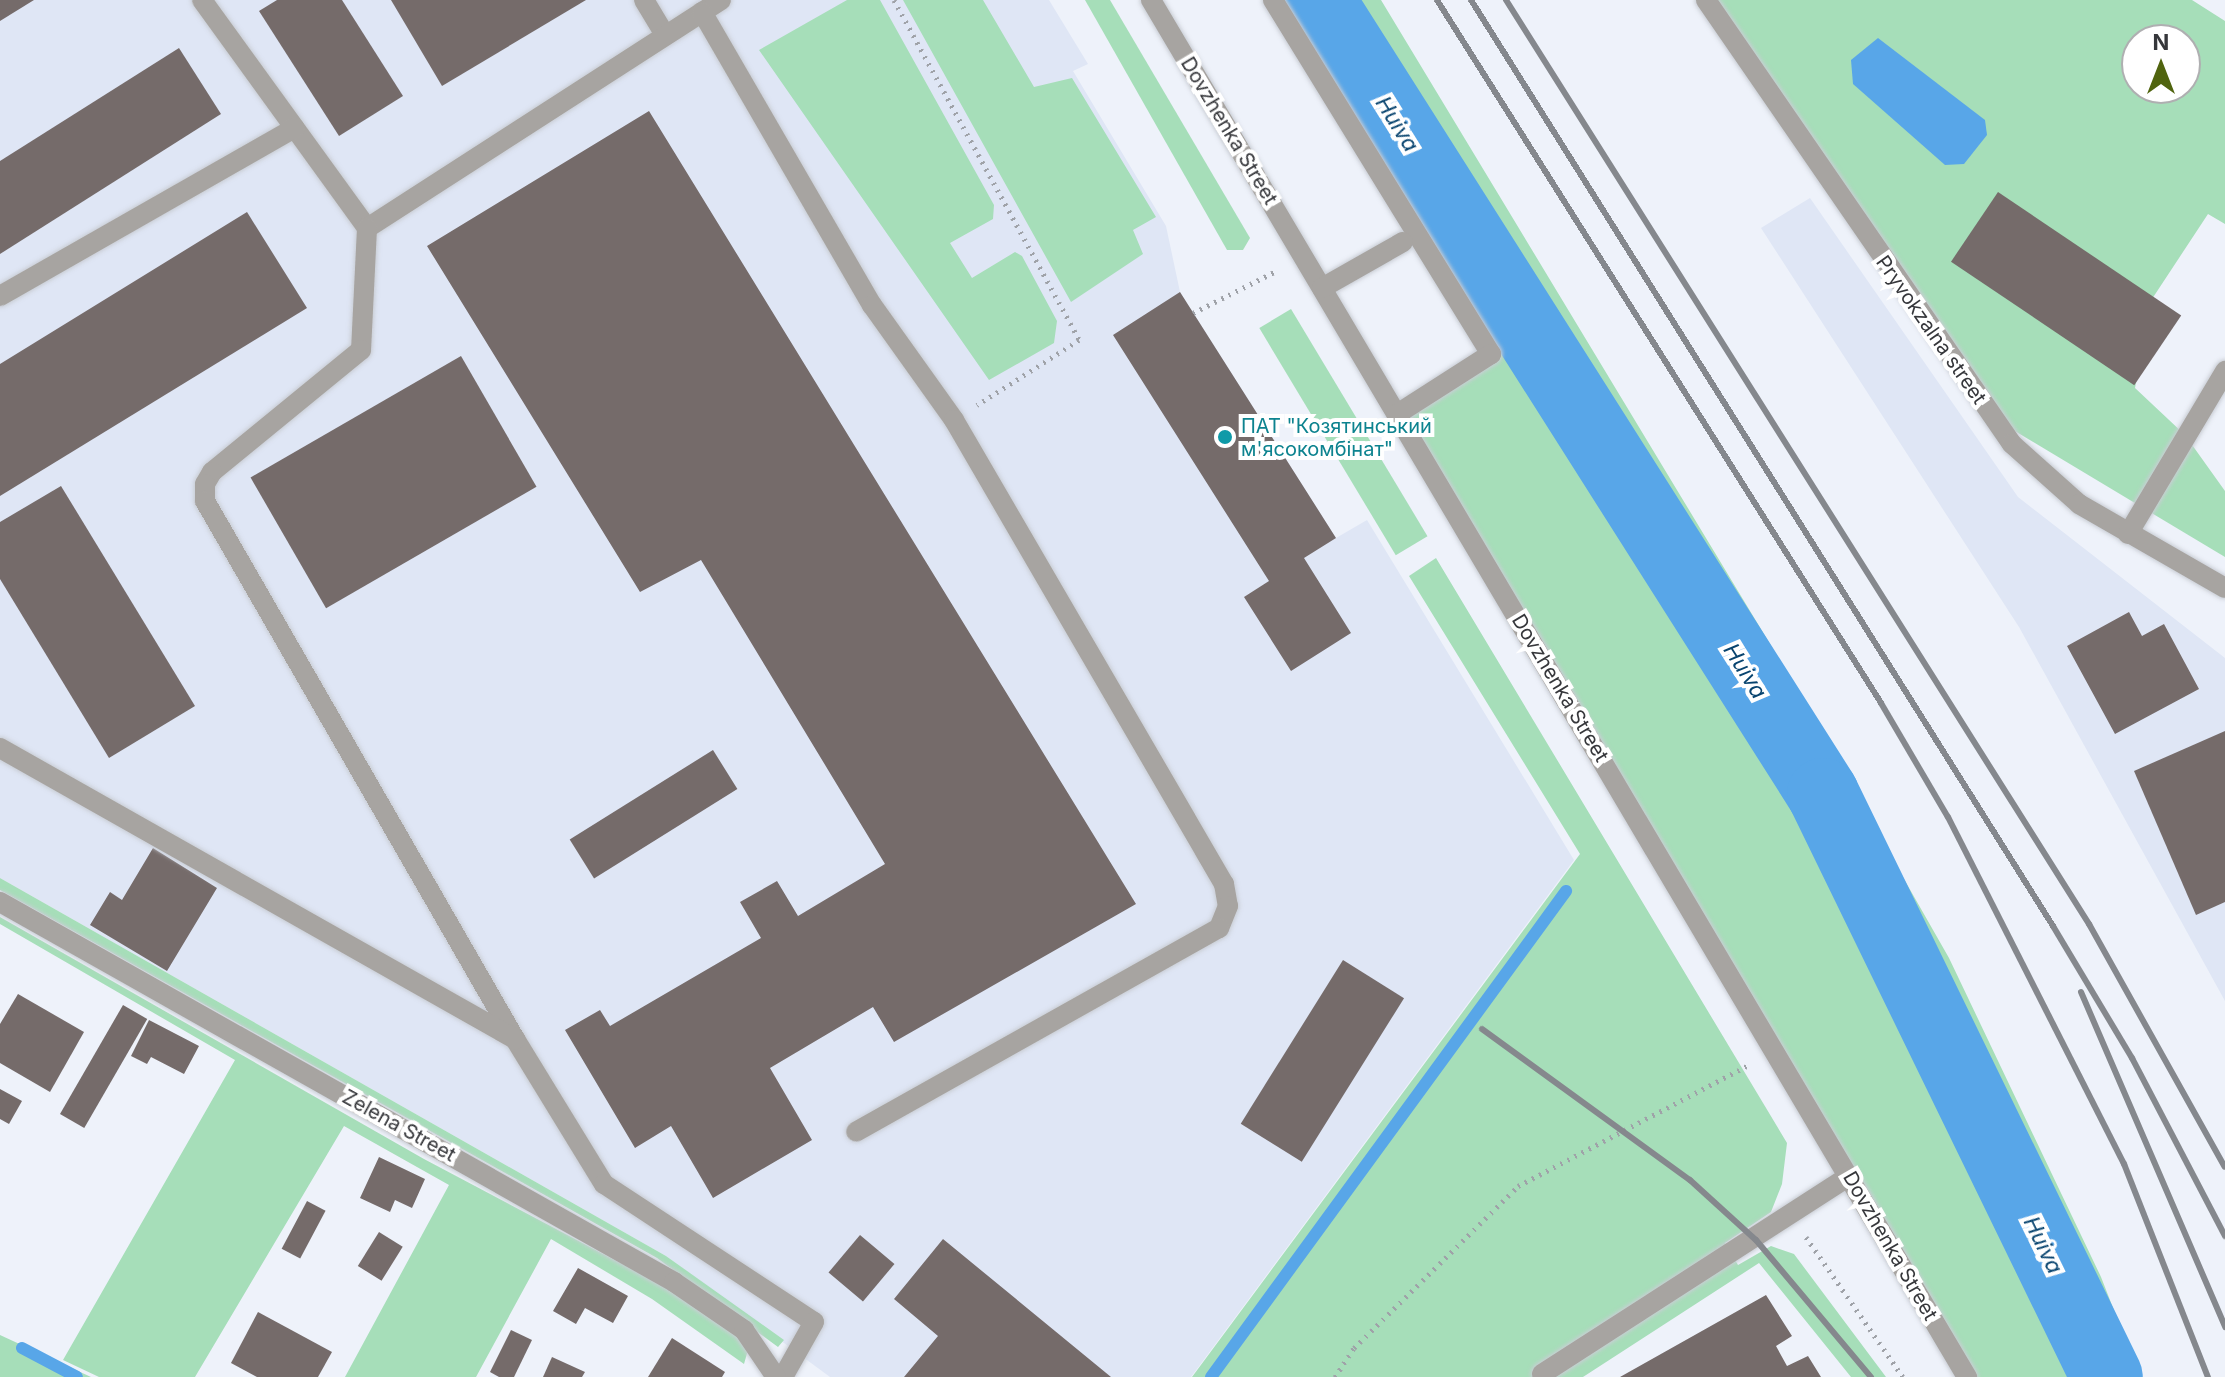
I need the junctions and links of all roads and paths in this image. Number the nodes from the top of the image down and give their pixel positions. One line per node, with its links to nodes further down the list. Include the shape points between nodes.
1 (202, 0): 10 (street)
2 (644, 0): 9 (street)
3 (721, 0): 8 (street)
4 (894, 0): 19 (path, via 1079,340)
5 (1151, 0): 13 (street, Dovzhenka Street)
6 (1273, 0): 18 (street, via 1491,354)
7 (1706, 0): 20 (street, Pryvokzalna street, via 2012,444 2079,504)
8 (702, 12): 9 (street); 19 (street, via 872,305)
9 (665, 35): 11 (street)
10 (294, 128): 11 (street); 15 (street)
11 (367, 228): 24 (street, via 361,350 212,472 205,501)
12 (1403, 242): 14 (street)
13 (1304, 258): 14 (street, Dovzhenka Street); 16 (path)
14 (1322, 288): 18 (street, Dovzhenka Street)
15 (0, 296)
16 (1193, 313)
17 (2225, 371): 20 (street)
18 (1397, 414): 25 (street, Dovzhenka Street)
19 (954, 420): 26 (street, via 1224,884 1228,906 1219,928)
20 (2128, 534): 21 (street, Pryvokzalna street)
21 (2225, 588)
22 (0, 748): 24 (street)
23 (0, 902): 30 (street, Zelena Street, via 674,1282 744,1330)
24 (515, 1039): 31 (street, via 604,1184 814,1322)
25 (1776, 1051): 27 (street, Dovzhenka Street); 32 (path, via 1518,1186 1354,1348)
26 (856, 1132)
27 (1849, 1176): 28 (street); 34 (street, Dovzhenka Street)
28 (1795, 1212): 29 (street); 33 (path, via 1808,1243)
29 (1542, 1374)
30 (776, 1377)
31 (783, 1377)
32 (1335, 1377)
33 (1903, 1377)
34 (1967, 1377)

